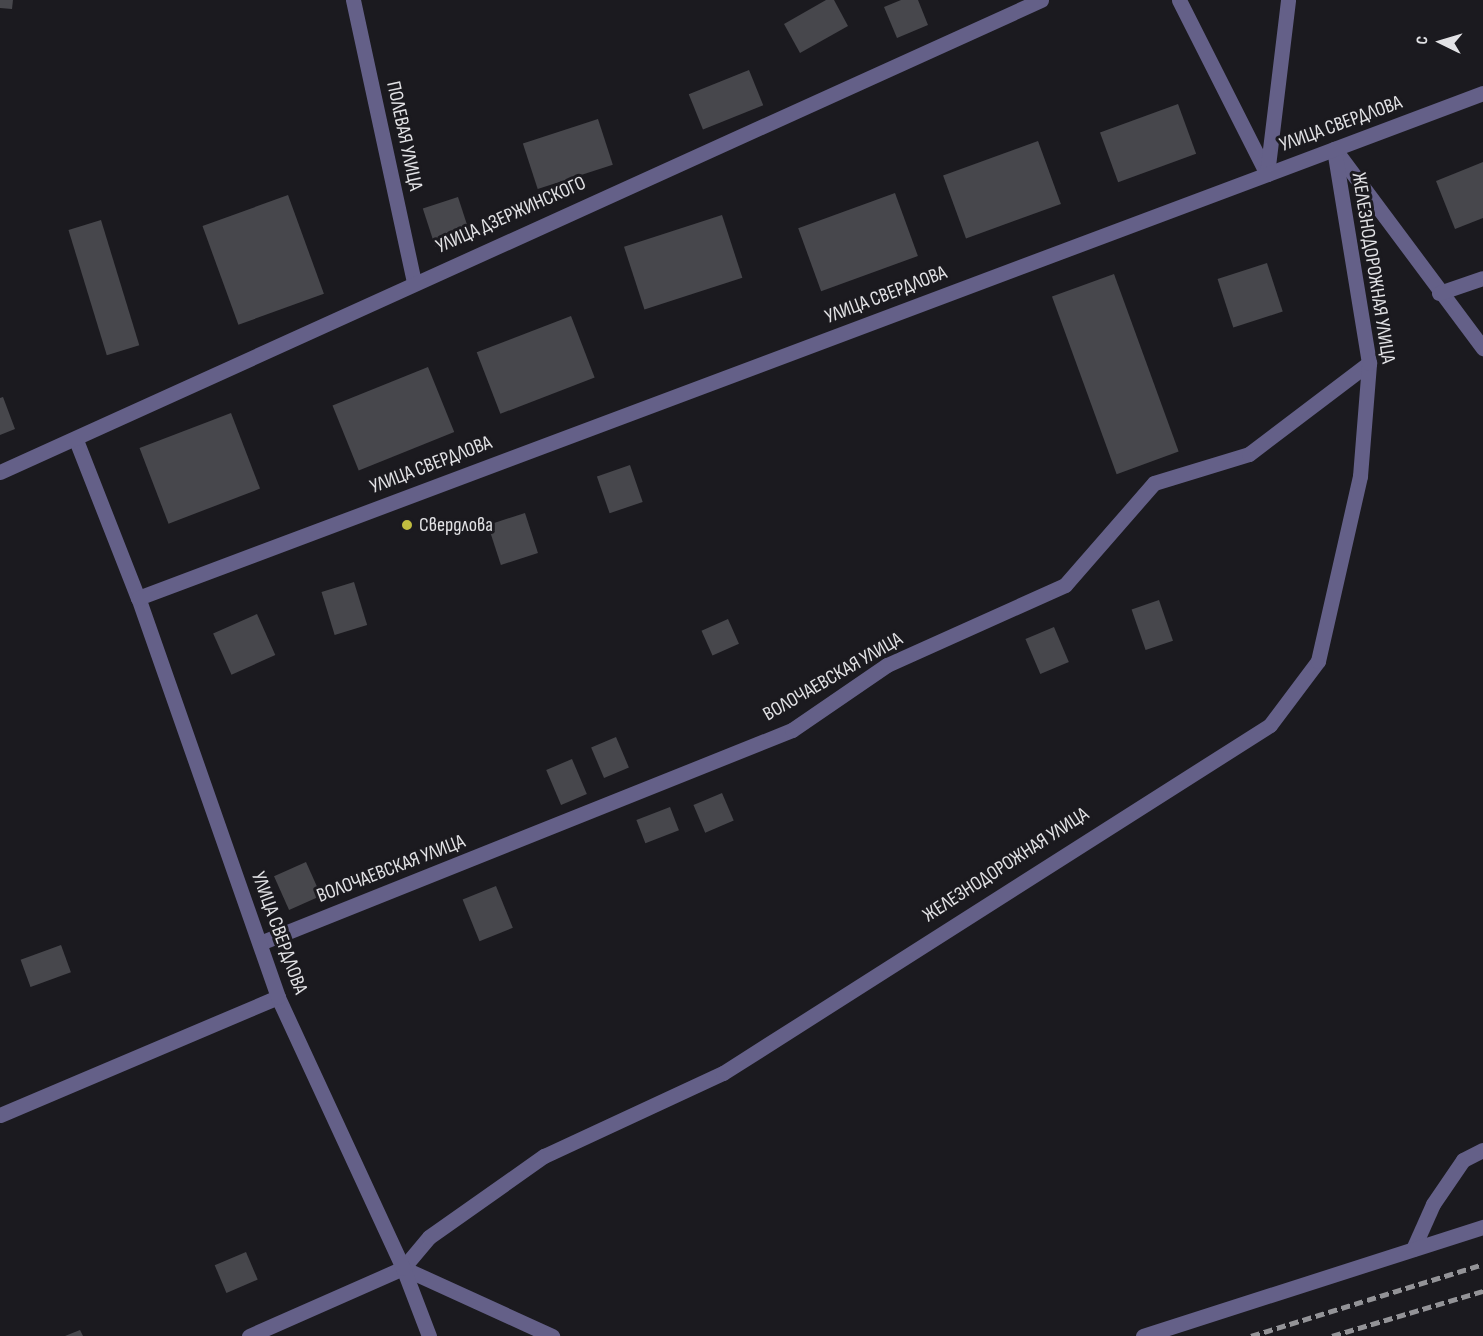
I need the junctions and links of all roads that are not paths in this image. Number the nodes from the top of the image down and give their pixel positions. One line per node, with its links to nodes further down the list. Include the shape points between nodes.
1 (353, 0): 9 (street, ПОЛЕВАЯ УЛИЦА)
2 (1041, 0): 9 (street, УЛИЦА ДЗЕРЖИНСКОГО)
3 (1179, 0): 7 (street)
4 (1288, 0): 7 (street)
5 (1483, 93): 6 (street, УЛИЦА СВЕРДЛОВА)
6 (1334, 149): 7 (street, УЛИЦА СВЕРДЛОВА); 10 (street); 12 (street, ЖЕЛЕЗНОДОРОЖНАЯ УЛИЦА)
7 (1267, 174): 15 (street, УЛИЦА СВЕРДЛОВА)
8 (1483, 278): 10 (street)
9 (414, 282): 13 (street, УЛИЦА ДЗЕРЖИНСКОГО)
10 (1439, 293): 11 (street)
11 (1483, 348)
12 (1369, 363): 16 (street, ВОЛОЧАЕВСКАЯ УЛИЦА, via 1250,454 1154,483 1065,585 887,664 792,729); 22 (street, ЖЕЛЕЗНОДОРОЖНАЯ УЛИЦА, via 1360,476 1318,661 1270,725 723,1072 544,1156 429,1237)
13 (76, 440): 14 (street, УЛИЦА ДЗЕРЖИНСКОГО); 15 (street)
14 (0, 472)
15 (138, 598): 16 (street, УЛИЦА СВЕРДЛОВА)
16 (260, 943): 17 (street, УЛИЦА СВЕРДЛОВА)
17 (278, 997): 18 (street); 22 (street, УЛИЦА СВЕРДЛОВА)
18 (0, 1115)
19 (1483, 1150): 21 (street, via 1462,1160 1433,1204)
20 (1483, 1227): 21 (street)
21 (1413, 1249): 26 (street)
22 (403, 1268): 23 (street, ЖЕЛЕЗНОДОРОЖНАЯ УЛИЦА); 24 (street, УЛИЦА СВЕРДЛОВА); 25 (street)
23 (249, 1336)
24 (429, 1336)
25 (552, 1336)
26 (1143, 1336)

